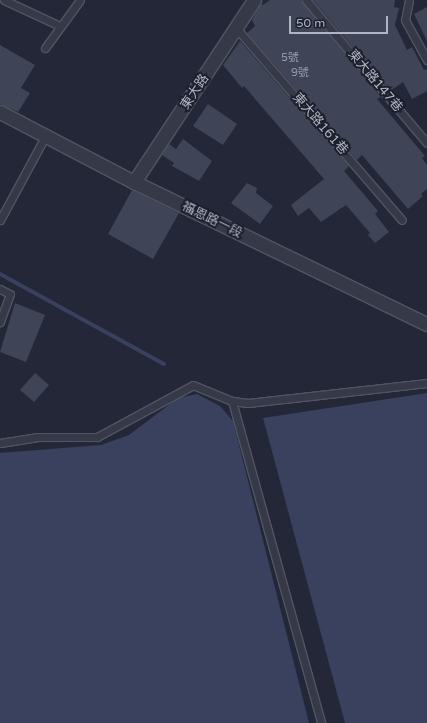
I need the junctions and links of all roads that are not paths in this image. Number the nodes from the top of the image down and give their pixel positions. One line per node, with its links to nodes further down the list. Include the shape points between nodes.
1 (4, 0): 6 (lane)
2 (80, 0): 6 (lane)
3 (254, 0): 7 (street, 東大路)
4 (306, 0): 12 (lane, 東大路147巷)
5 (409, 0): 9 (lane, via 405,20)
6 (60, 26): 8 (lane)
7 (237, 29): 13 (street, 東大路); 15 (lane, 東大路161巷)
8 (45, 48)
9 (427, 60)
10 (0, 112): 11 (street, 福恩路一段)
11 (46, 135): 13 (street, 福恩路一段); 14 (lane)
12 (427, 143)
13 (134, 182): 18 (street, 福恩路一段)
14 (0, 220)
15 (402, 220)
16 (0, 289): 17 (lane, via 10,294)
17 (0, 322)
18 (427, 324)
19 (427, 383): 20 (lane, via 248,403)
20 (232, 400): 21 (lane, via 193,385 96,437 37,437); 22 (lane)
21 (0, 443)
22 (321, 723)

